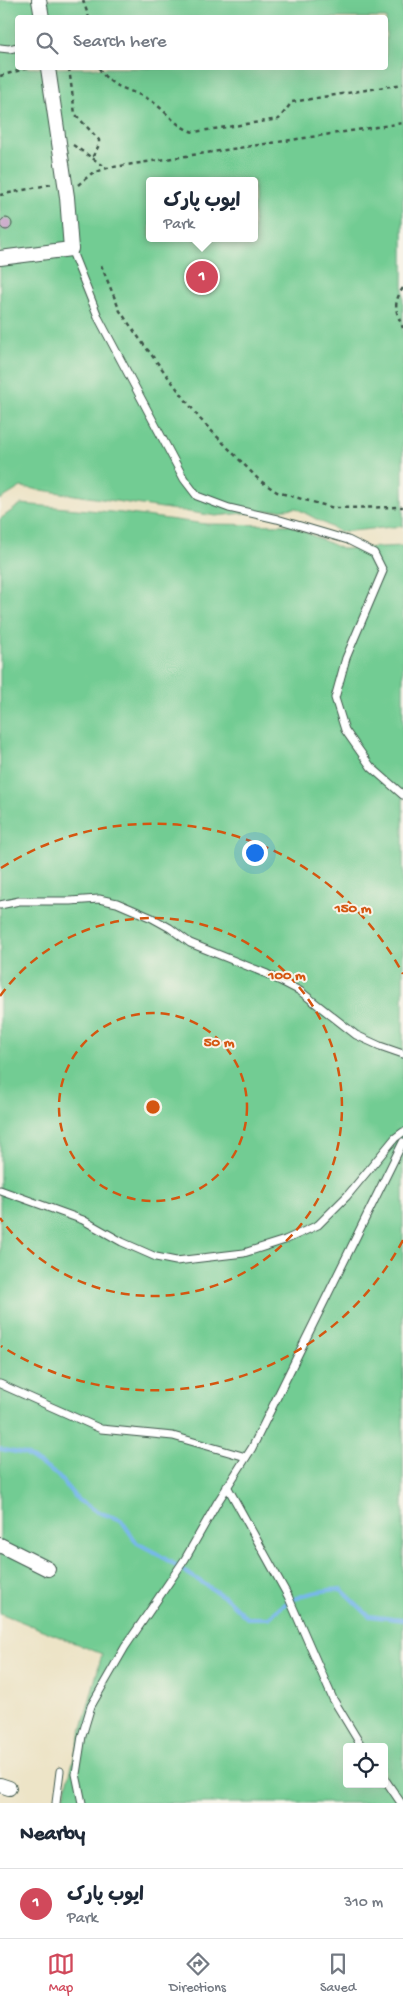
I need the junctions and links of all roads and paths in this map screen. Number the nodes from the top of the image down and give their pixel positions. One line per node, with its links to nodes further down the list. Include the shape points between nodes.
1 (39, 0): 3 (street)
2 (82, 0): 4 (path)
3 (42, 15)
4 (88, 15)
5 (0, 48): 6 (lane)
6 (15, 48)
7 (21, 70): 11 (path)
8 (48, 70): 14 (street)
9 (69, 70): 15 (path, via 74,114 99,140)
10 (101, 70): 12 (path, via 110,82 149,99 184,128 194,132 279,119 292,102)
11 (0, 76)
12 (403, 84)
13 (403, 123): 16 (path)
14 (56, 128): 15 (path, via 68,142); 17 (street)
15 (92, 158): 16 (path)
16 (107, 168): 19 (path, via 91,174)
17 (64, 182): 18 (path); 19 (street)
18 (0, 195)
19 (67, 197): 20 (street)
20 (71, 249): 21 (street); 26 (lane, via 99,318 184,479 197,496 229,508 277,518 348,540 374,553 383,571 346,658 335,698 345,730 371,767)
21 (0, 258)
22 (101, 266): 25 (path, via 120,310 144,345 200,418 259,480 277,492 334,508)
23 (403, 288): 24 (path, via 395,311)
24 (403, 328)
25 (403, 506)
26 (403, 795)
27 (0, 905): 28 (lane, via 19,901 99,899 118,903 170,928 190,943 300,991 356,1035)
28 (403, 1054)
29 (403, 1132): 31 (lane, via 318,1226 244,1253 176,1261 156,1257 83,1220)
30 (403, 1142): 33 (lane)
31 (0, 1190)
32 (0, 1384): 33 (lane, via 101,1429 173,1436)
33 (246, 1457): 34 (lane)
34 (227, 1486): 37 (lane, via 288,1596 333,1699); 41 (lane, via 91,1706 76,1774)
35 (0, 1545): 36 (street)
36 (48, 1568)
37 (360, 1743)
38 (60, 1771): 40 (lane)
39 (388, 1784): 42 (lane)
40 (56, 1803)
41 (82, 1803)
42 (401, 1803)

